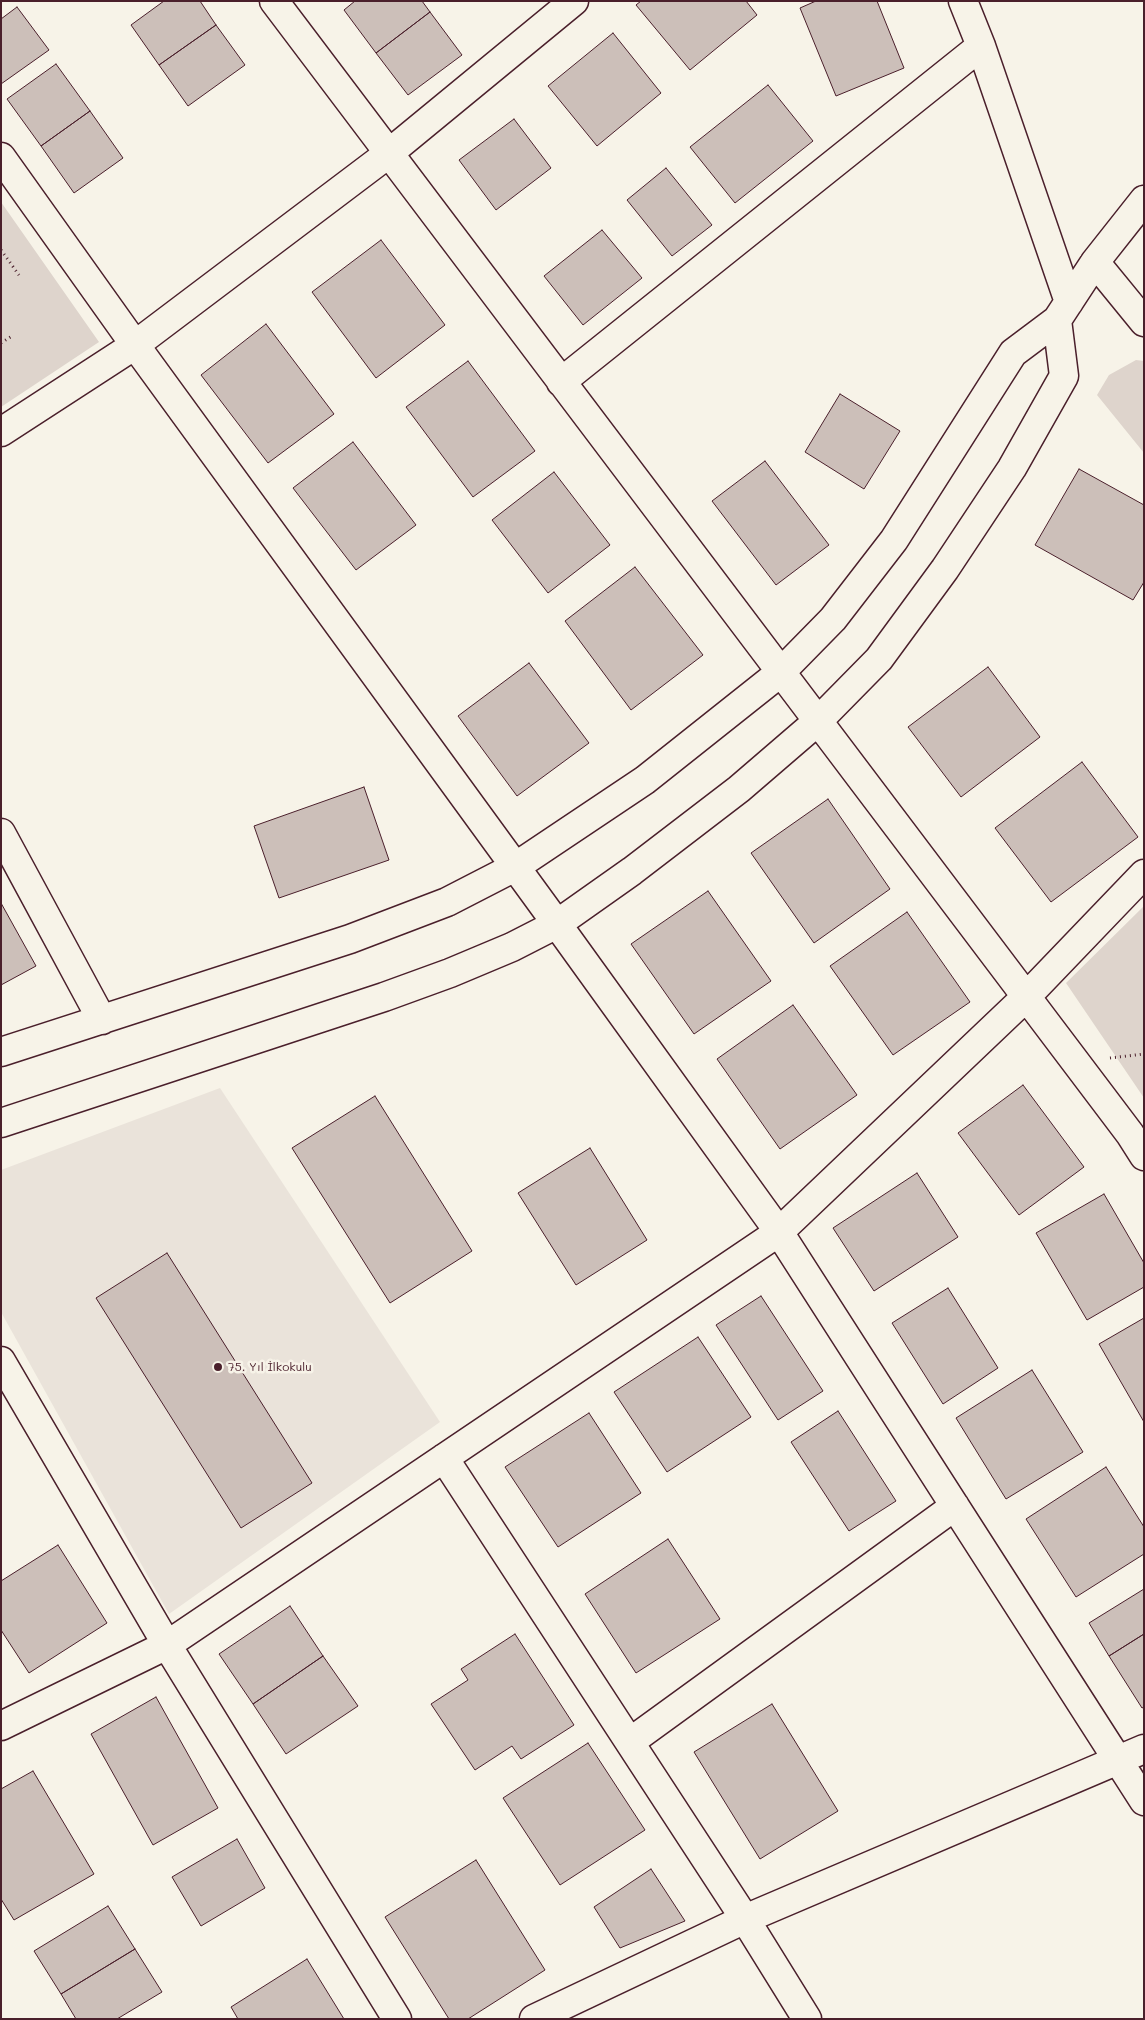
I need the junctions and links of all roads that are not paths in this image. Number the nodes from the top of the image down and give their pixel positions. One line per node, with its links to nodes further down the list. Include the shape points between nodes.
1 (274, 1): 5 (street)
2 (574, 1): 5 (street)
3 (963, 1): 4 (street)
4 (981, 46): 9 (street); 12 (street)
5 (388, 154): 11 (street); 12 (street)
6 (1, 157): 11 (street)
7 (1144, 200): 8 (street)
8 (1095, 262): 9 (street); 10 (street)
9 (1063, 311): 14 (street, via 1012,353 894,540 833,619); 15 (street, via 1064,376 1012,468 945,570 879,659)
10 (1144, 322)
11 (135, 345): 13 (street); 17 (street)
12 (561, 382): 14 (street)
13 (1, 432)
14 (781, 672): 15 (street); 17 (street, via 645,780)
15 (818, 721): 19 (street, via 738,789); 20 (street)
16 (1, 833): 21 (street)
17 (516, 867): 19 (street); 21 (street, via 447,902 350,939)
18 (1144, 874): 20 (street)
19 (557, 924): 23 (street, via 512,948 384,997); 25 (street)
20 (1026, 997): 24 (street); 25 (street)
21 (102, 1020): 22 (street)
22 (1, 1052)
23 (1, 1123)
24 (1144, 1156)
25 (779, 1232): 27 (street); 28 (street)
26 (1, 1361): 29 (street)
27 (444, 1458): 29 (street); 31 (street)
28 (955, 1506): 31 (street); 33 (street)
29 (167, 1645): 30 (street); 36 (street)
30 (1, 1726)
31 (630, 1742): 35 (street)
32 (1144, 1749): 33 (street)
33 (1118, 1760): 34 (street); 35 (street)
34 (1144, 1801)
35 (745, 1919): 37 (street); 38 (street)
36 (397, 2019)
37 (534, 2019)
38 (807, 2019)

